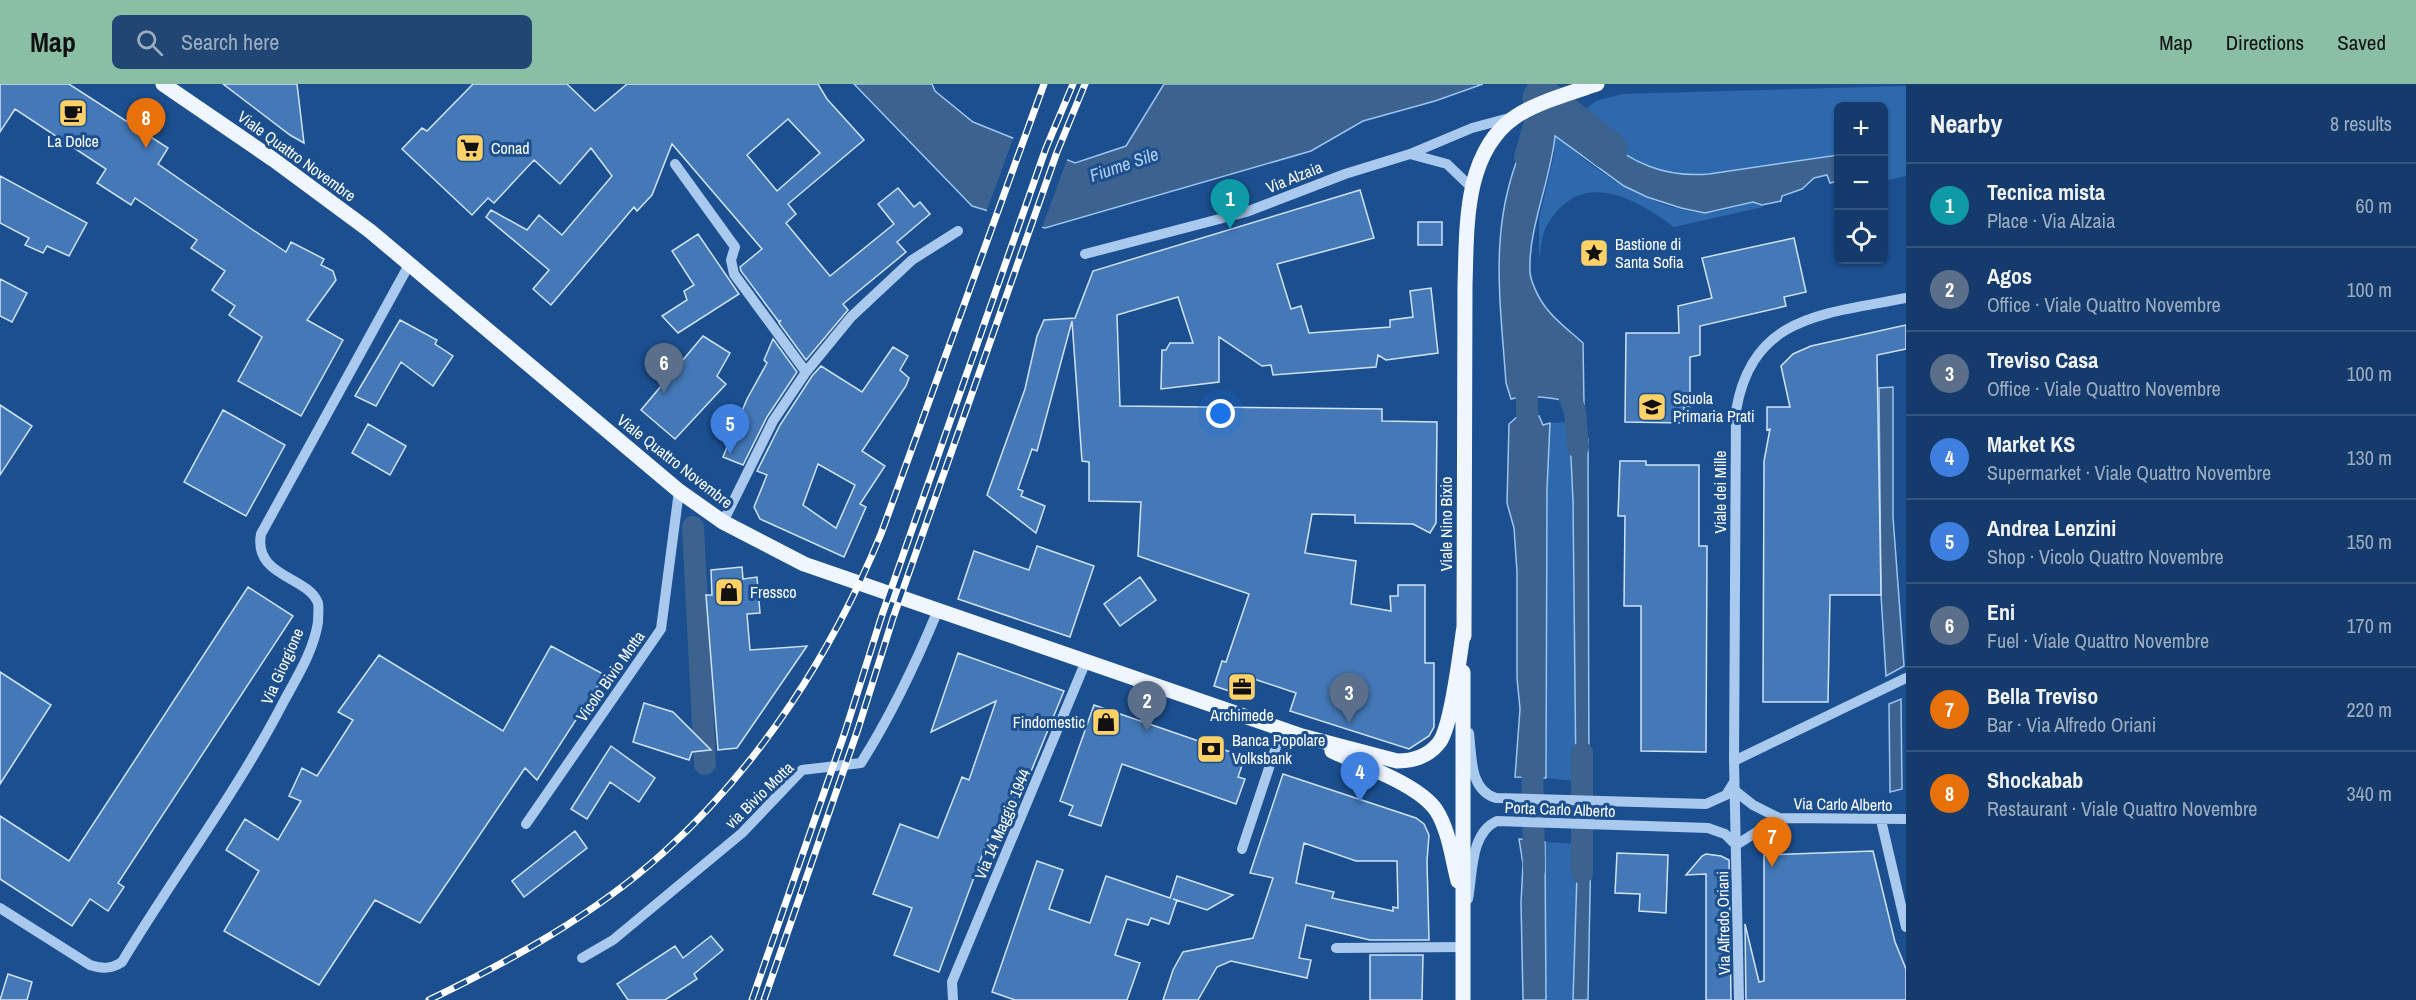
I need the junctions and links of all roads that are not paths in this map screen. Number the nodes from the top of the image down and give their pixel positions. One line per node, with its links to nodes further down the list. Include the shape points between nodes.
1 (163, 84): 9 (main road, Viale Quattro Novembre, via 274,160)
2 (1597, 84): 3 (main road)
3 (1516, 117): 4 (street, Via Alzaia, via 1472,128); 6 (main road, Viale Nino Bixio, via 1487,148)
4 (1410, 154): 6 (street, via 1447,164); 8 (street, Via Alzaia, via 1345,174 1246,213)
5 (675, 164): 11 (street, via 735,247 731,260 734,274)
6 (1473, 189): 15 (main road, Viale Nino Bixio, via 1465,284)
7 (958, 231): 11 (street, via 912,260 851,317)
8 (1085, 254)
9 (410, 263): 12 (main road, Viale Quattro Novembre); 30 (street, Via Giorgione, via 261,534 259,544 268,563 318,603 318,622 311,646 255,756 122,962 114,967 90,965)
10 (1906, 298): 21 (street, Viale dei Mille, via 1810,317 1784,329 1744,376 1736,411)
11 (806, 372): 13 (street, via 773,421)
12 (679, 491): 13 (main road, Viale Quattro Novembre); 26 (street, Vicolo Bivio Motta, via 661,629)
13 (723, 522): 14 (main road, Viale Quattro Novembre, via 804,564)
14 (938, 610): 16 (main road, Viale Quattro Novembre); 35 (street, via Bivio Motta, via 915,667 861,763 802,770 742,833 613,940)
15 (1464, 627): 18 (main road, Viale Nino Bixio); 20 (main road, Viale Quattro Novembre, via 1446,731 1431,751 1413,761 1397,760)
16 (1086, 661): 19 (main road, Viale Quattro Novembre); 36 (street, Via 14 Maggio 1944, via 952,982)
17 (1906, 678): 21 (street)
18 (1463, 694): 22 (street, Porta Carlo Alberto, via 1474,773 1479,787 1489,796 1706,804 1726,795); 29 (main road, Viale Nino Bixio)
19 (1282, 729): 20 (main road, Viale Quattro Novembre); 28 (street)
20 (1302, 736): 29 (main road, Viale Quattro Novembre, via 1406,786 1435,809)
21 (1734, 761): 22 (street, Viale dei Mille)
22 (1734, 786): 23 (street, Via Carlo Alberto, via 1753,805); 27 (street, Via Alfredo Oriani)
23 (1779, 818): 25 (street, Via Carlo Alberto); 27 (street, Via Carlo Alberto)
24 (1906, 819): 25 (street, Via Carlo Alberto)
25 (1881, 820): 31 (street)
26 (526, 825)
27 (1736, 845): 32 (street, Porta Carlo Alberto, via 1725,834 1708,828 1497,821 1479,835); 38 (street, Via Alfredo Oriani)
28 (1242, 849)
29 (1464, 903): 32 (main road, Viale Nino Bixio)
30 (0, 908)
31 (1906, 927)
32 (1463, 931): 33 (main road, Viale Nino Bixio)
33 (1463, 947): 34 (street); 37 (main road, Viale Nino Bixio)
34 (1336, 948)
35 (582, 958)
36 (953, 1000)
37 (1463, 1000)
38 (1739, 1000)

